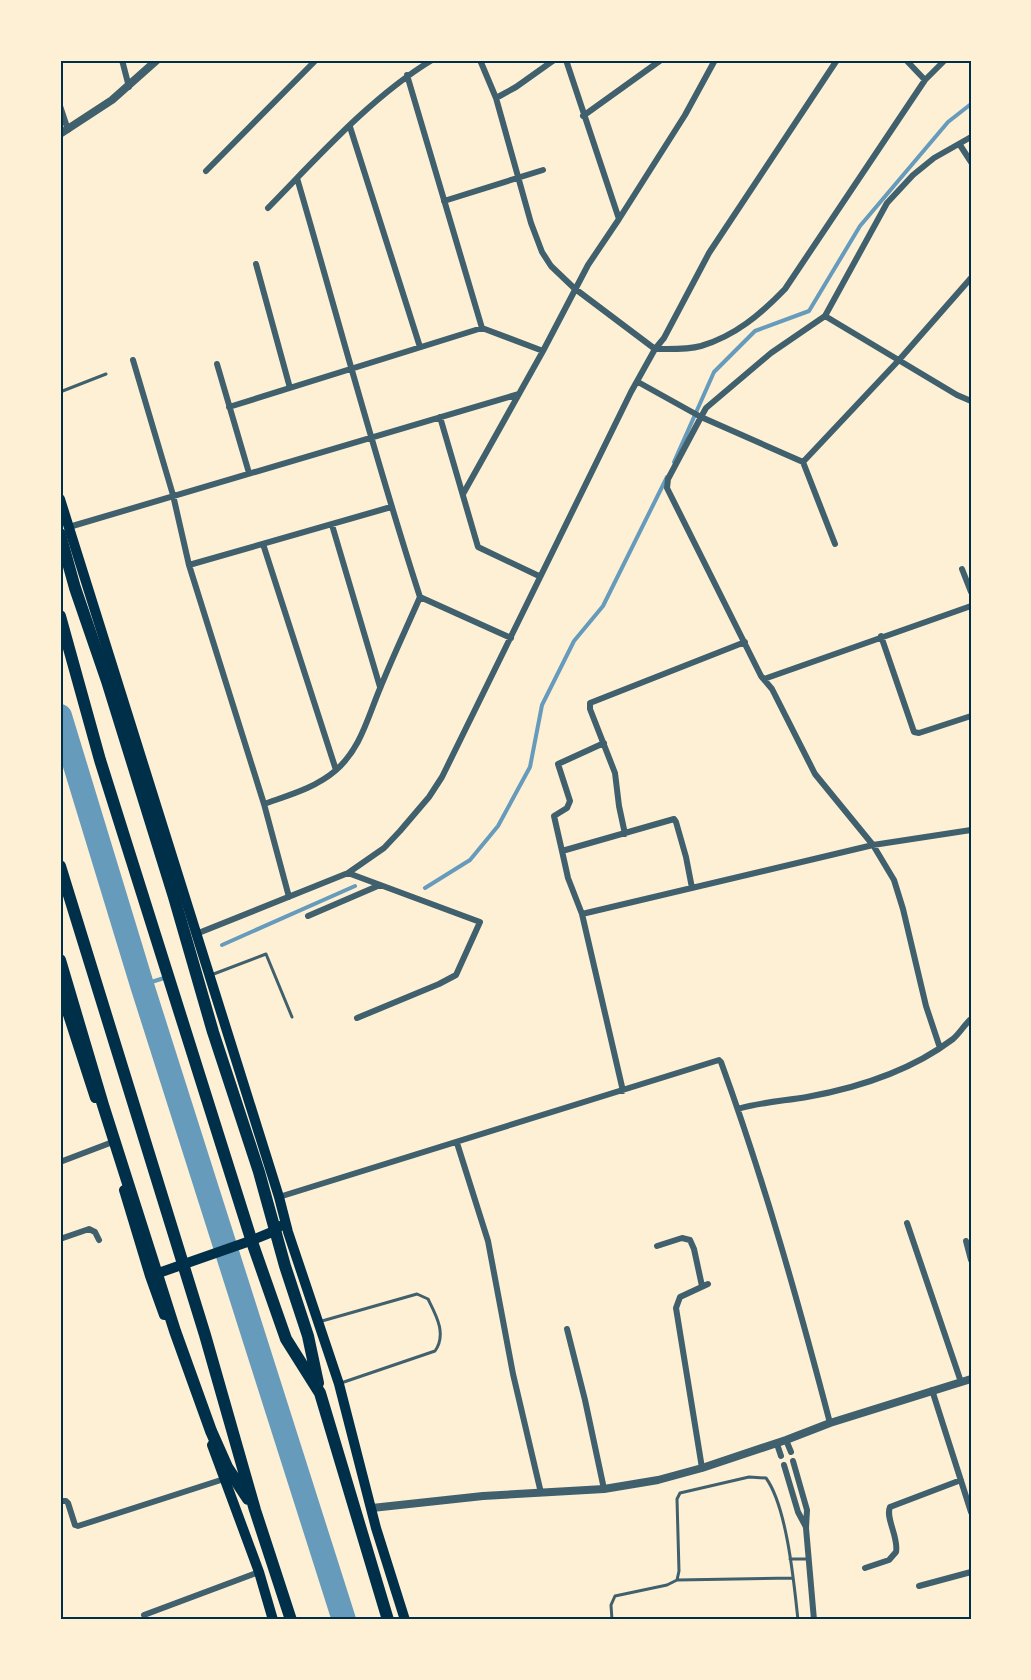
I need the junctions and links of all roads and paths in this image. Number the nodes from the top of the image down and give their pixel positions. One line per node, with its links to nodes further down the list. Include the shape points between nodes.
1 (122, 60): 15 (street)
2 (157, 60): 15 (street)
3 (316, 60): 25 (street)
4 (432, 60): 13 (street)
5 (480, 60): 16 (street)
6 (554, 60): 16 (street)
7 (566, 60): 18 (street)
8 (661, 60): 18 (street)
9 (715, 60): 30 (street)
10 (837, 60): 37 (street, via 709,253)
11 (906, 60): 14 (street)
12 (945, 60): 14 (street)
13 (407, 75): 19 (street); 28 (street)
14 (925, 80): 37 (street, via 785,289 764,312 720,339 700,346)
15 (129, 87): 20 (street)
16 (496, 98): 26 (street)
17 (60, 106): 20 (street)
18 (583, 116): 30 (street)
19 (350, 127): 27 (street); 36 (street)
20 (64, 132)
21 (971, 137): 22 (street)
22 (960, 145): 23 (street); 34 (street, via 934,158 887,202)
23 (971, 162)
24 (543, 170): 26 (street)
25 (206, 171)
26 (518, 177): 28 (street); 33 (street, via 539,246 551,266)
27 (297, 178): 29 (street); 42 (street)
28 (444, 201): 35 (street)
29 (268, 208)
30 (619, 219): 33 (street)
31 (256, 264): 45 (street)
32 (971, 278): 40 (street)
33 (574, 288): 37 (street); 38 (street)
34 (825, 316): 40 (street); 50 (street, via 771,352)
35 (482, 328): 36 (street); 38 (street)
36 (420, 347): 42 (street)
37 (655, 349): 44 (street)
38 (543, 351): 47 (street)
39 (133, 360): 56 (street)
40 (899, 360): 48 (street); 53 (street)
41 (217, 364): 49 (street)
42 (352, 368): 45 (street); 52 (street)
43 (106, 374): 46 (lane)
44 (638, 382): 50 (street); 65 (street)
45 (290, 388): 49 (street)
46 (60, 392)
47 (519, 394): 51 (street); 55 (street)
48 (968, 399)
49 (229, 407): 54 (street)
50 (699, 416): 53 (street); 72 (street, via 667,488)
51 (440, 417): 52 (street); 55 (street)
52 (370, 437): 54 (street); 58 (street)
53 (804, 462): 62 (street)
54 (249, 473): 56 (street)
55 (463, 494): 65 (street, via 477,548)
56 (173, 495): 60 (street); 63 (street)
57 (60, 499): 60 (main road)
58 (391, 507): 59 (street); 67 (street)
59 (332, 525): 61 (street); 74 (street)
60 (65, 530): 90 (main road); 118 (highway, via 75,588 111,692 259,1172 308,1336)
61 (263, 544): 63 (street); 77 (street)
62 (835, 544)
63 (189, 565): 78 (street)
64 (962, 569): 66 (street)
65 (539, 576): 71 (street)
66 (971, 592)
67 (420, 597): 71 (street); 74 (street)
68 (971, 606): 70 (street)
69 (60, 616): 118 (highway, via 100,760 252,1242 286,1339)
70 (881, 636): 73 (street); 75 (street, via 914,732 919,734)
71 (511, 638): 84 (street, via 429,797 384,848)
72 (744, 642): 73 (street); 76 (street, via 591,702 590,709)
73 (764, 679): 81 (street, via 815,774)
74 (380, 687): 77 (street, via 363,735)
75 (971, 716)
76 (604, 743): 80 (street, via 615,773); 82 (street, via 558,764 570,801 567,808 554,816)
77 (336, 770): 78 (street, via 310,788)
78 (264, 804): 87 (street)
79 (971, 830): 81 (street)
80 (625, 834): 82 (street); 86 (street, via 675,820)
81 (873, 845): 86 (street); 97 (street, via 899,894)
82 (562, 851): 88 (street)
83 (60, 866): 133 (highway)
84 (348, 873): 85 (street); 87 (street)
85 (381, 885): 89 (street); 95 (street, via 480,922 456,975)
86 (692, 888): 88 (street)
87 (289, 897): 90 (street)
88 (582, 914): 98 (street)
89 (308, 916)
90 (195, 935): 92 (main road)
91 (60, 960): 133 (highway, via 175,1331 227,1467)
92 (209, 975): 94 (lane, via 266,954); 103 (main road)
93 (61, 994): 100 (main road)
94 (292, 1017)
95 (357, 1018)
96 (971, 1019): 97 (street, via 961,1033)
97 (940, 1048): 99 (street, via 895,1071 849,1087)
98 (623, 1091): 99 (street, via 719,1060); 101 (street)
99 (738, 1108): 119 (street, via 780,1240)
100 (110, 1143): 102 (street); 111 (main road)
101 (457, 1143): 103 (street); 130 (street, via 488,1241)
102 (60, 1162)
103 (279, 1197): 105 (main road)
104 (907, 1223): 115 (street)
105 (286, 1227): 111 (main road); 112 (main road)
106 (60, 1239): 107 (street, via 89,1229)
107 (99, 1240)
108 (966, 1241): 110 (street)
109 (657, 1246): 126 (street, via 682,1238 690,1240 705,1285 680,1297 676,1308)
110 (971, 1260)
111 (150, 1276): 127 (main road)
112 (317, 1323): 116 (main road); 116 (lane, via 417,1294 428,1299 437,1316 441,1338 435,1351)
113 (567, 1329): 129 (street)
114 (971, 1379): 115 (street)
115 (961, 1382): 117 (street)
116 (339, 1384): 132 (main road)
117 (932, 1390): 119 (street); 128 (street)
118 (320, 1393): 147 (highway)
119 (830, 1423): 120 (street)
120 (786, 1440): 121 (street); 122 (street)
121 (777, 1444): 123 (street); 126 (street)
122 (791, 1452)
123 (781, 1456)
124 (794, 1461): 135 (street, via 807,1510)
125 (784, 1465): 135 (street)
126 (702, 1468): 129 (street)
127 (224, 1479): 131 (street, via 78,1526 68,1503); 139 (main road)
128 (961, 1480): 134 (street); 138 (street, via 890,1507 896,1552 889,1560)
129 (604, 1489): 130 (street)
130 (541, 1493): 132 (street)
131 (60, 1501)
132 (372, 1508): 148 (main road)
133 (255, 1510): 146 (highway)
134 (971, 1512)
135 (806, 1528): 137 (street)
136 (790, 1559): 137 (lane); 141 (lane); 142 (lane, via 774,1490 766,1478 749,1477 680,1493 676,1499)
137 (809, 1559): 151 (street)
138 (865, 1568)
139 (259, 1572): 144 (street); 145 (main road)
140 (971, 1572): 143 (street)
141 (793, 1578): 142 (lane); 150 (lane)
142 (677, 1580): 149 (lane, via 667,1586 615,1596)
143 (919, 1586)
144 (144, 1615)
145 (273, 1620)
146 (291, 1620)
147 (388, 1620)
148 (405, 1620)
149 (612, 1620)
150 (798, 1620)
151 (814, 1620)

